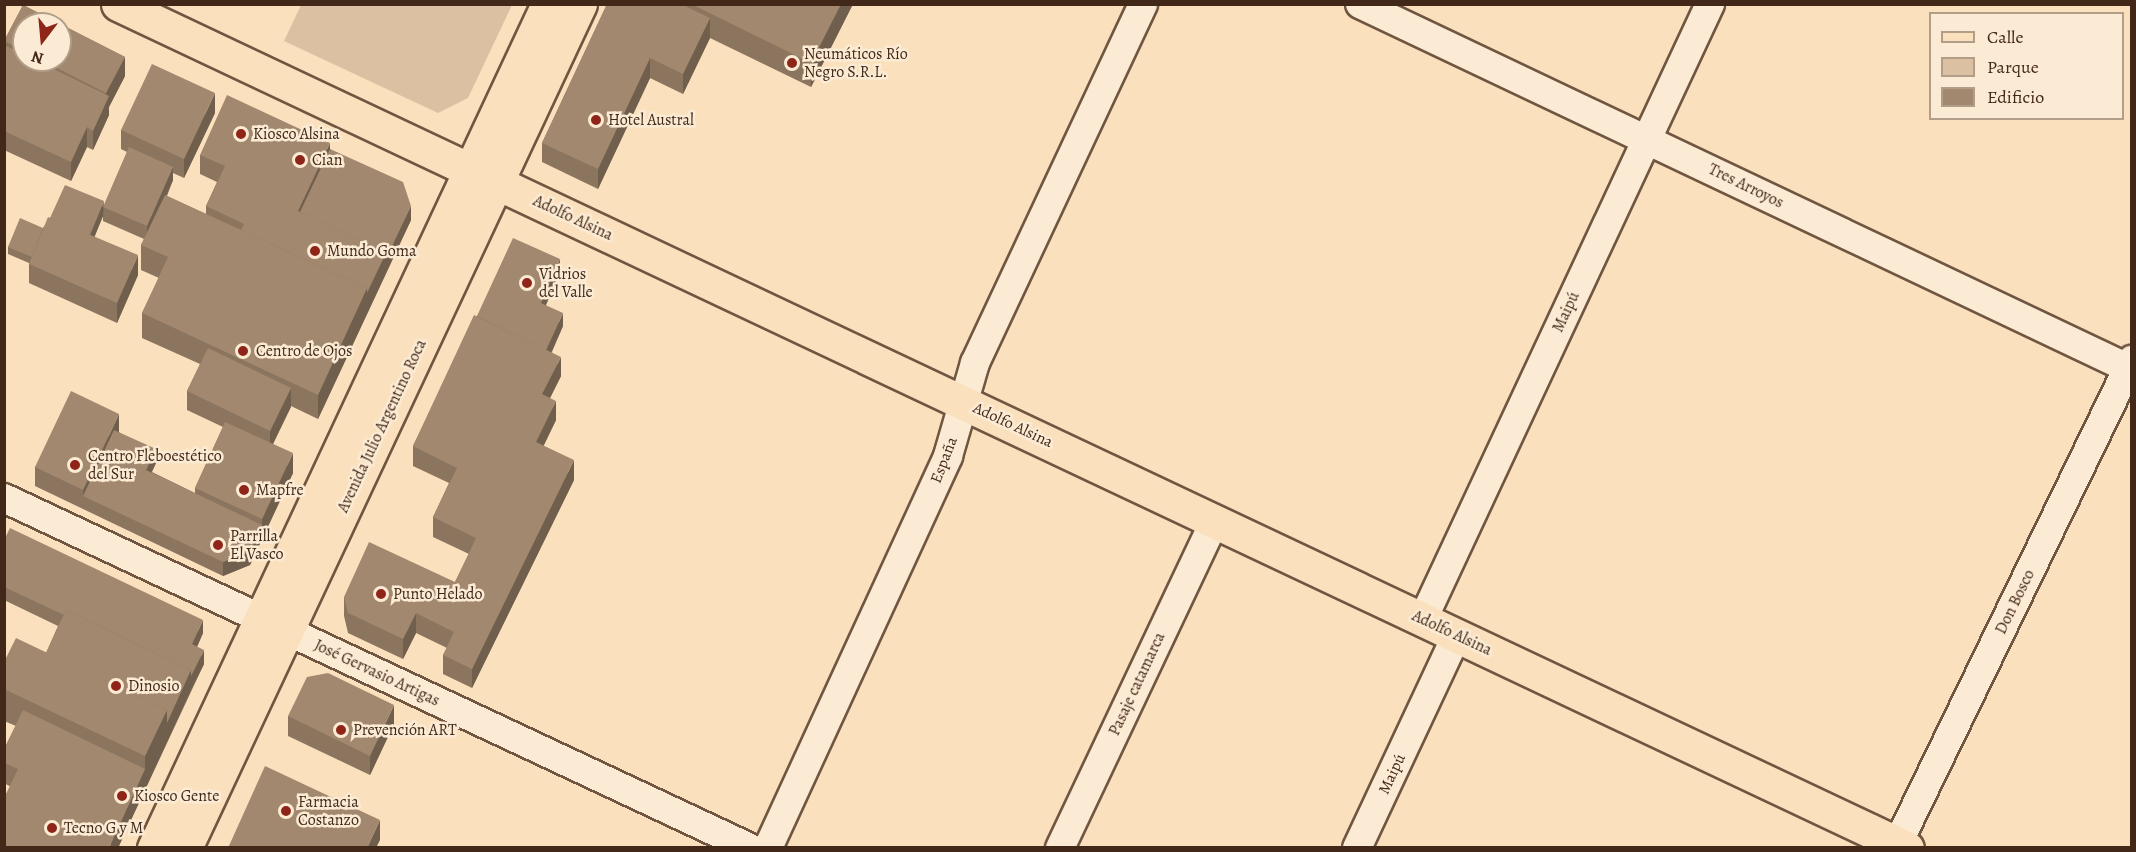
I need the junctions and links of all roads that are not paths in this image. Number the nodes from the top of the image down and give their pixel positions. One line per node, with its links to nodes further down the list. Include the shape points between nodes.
1 (118, 4): 8 (main road, Adolfo Alsina)
2 (548, 4): 8 (main road, Avenida Julio Argentino Roca)
3 (580, 4): 8 (main road, Avenida Julio Argentino Roca)
4 (1143, 4): 10 (street, España, via 975,363)
5 (1360, 4): 7 (street, Tres Arroyos)
6 (1710, 4): 7 (street, Maipú)
7 (1647, 139): 9 (street, Tres Arroyos); 13 (street, Maipú)
8 (484, 176): 10 (main road, Adolfo Alsina); 14 (main road, Avenida Julio Argentino Roca)
9 (2130, 366): 16 (street, Don Bosco)
10 (964, 402): 12 (main road, Adolfo Alsina); 20 (street, España, via 948,456)
11 (4, 498): 14 (street, José Gervasio Artigas)
12 (1215, 520): 13 (main road, Adolfo Alsina); 21 (street, Pasaje catamarca)
13 (1423, 619): 15 (main road, Adolfo Alsina)
14 (274, 624): 17 (main road, Avenida Julio Argentino Roca); 18 (main road, Avenida Julio Argentino Roca); 19 (street, José Gervasio Artigas)
15 (1457, 635): 16 (main road, Adolfo Alsina); 22 (street, Maipú)
16 (1902, 845)
17 (154, 848)
18 (185, 848)
19 (750, 848)
20 (768, 848)
21 (1060, 848)
22 (1358, 848)

